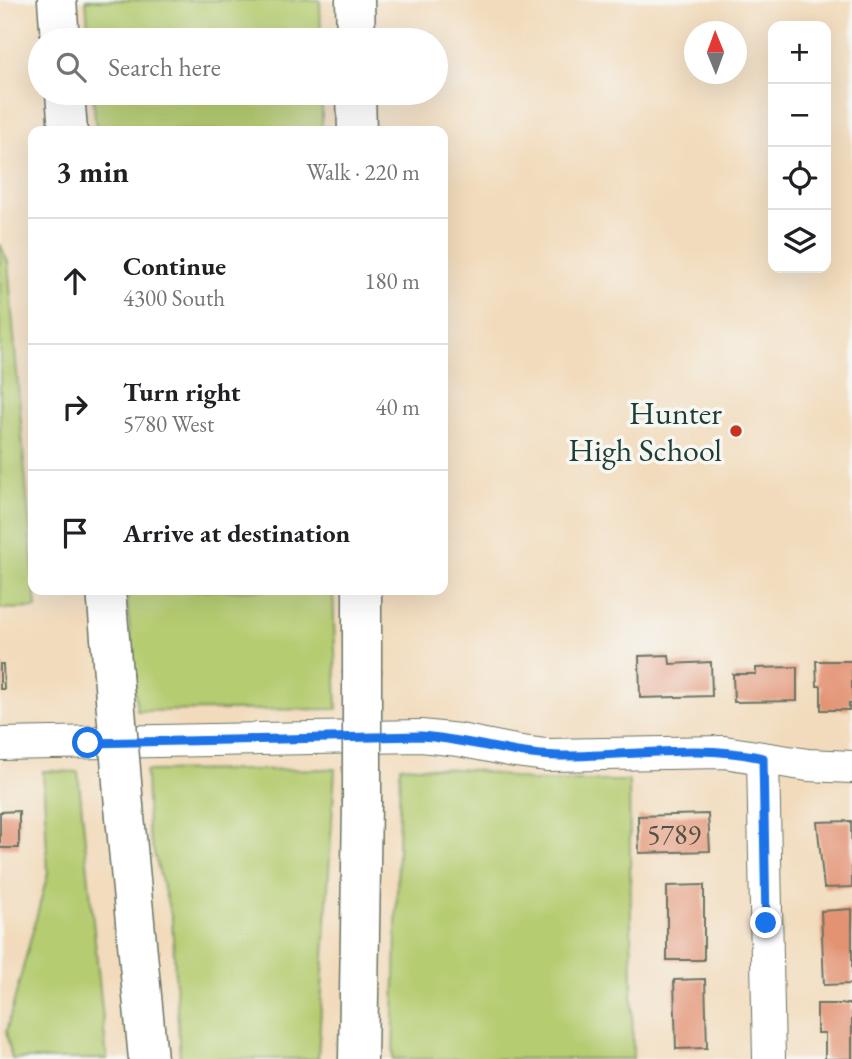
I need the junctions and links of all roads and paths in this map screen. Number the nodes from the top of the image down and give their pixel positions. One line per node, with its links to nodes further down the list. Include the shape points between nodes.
1 (57, 0): 3 (highway)
2 (355, 0): 4 (highway)
3 (59, 28)
4 (356, 28)
5 (66, 105): 7 (highway)
6 (356, 105): 8 (highway)
7 (68, 126)
8 (357, 126)
9 (106, 595): 14 (highway, bridge)
10 (362, 595): 15 (highway, bridge)
11 (0, 744): 12 (street, via 421,736 546,755 715,752)
12 (763, 758): 13 (street); 16 (street)
13 (852, 767)
14 (148, 1059)
15 (358, 1059)
16 (769, 1059)

